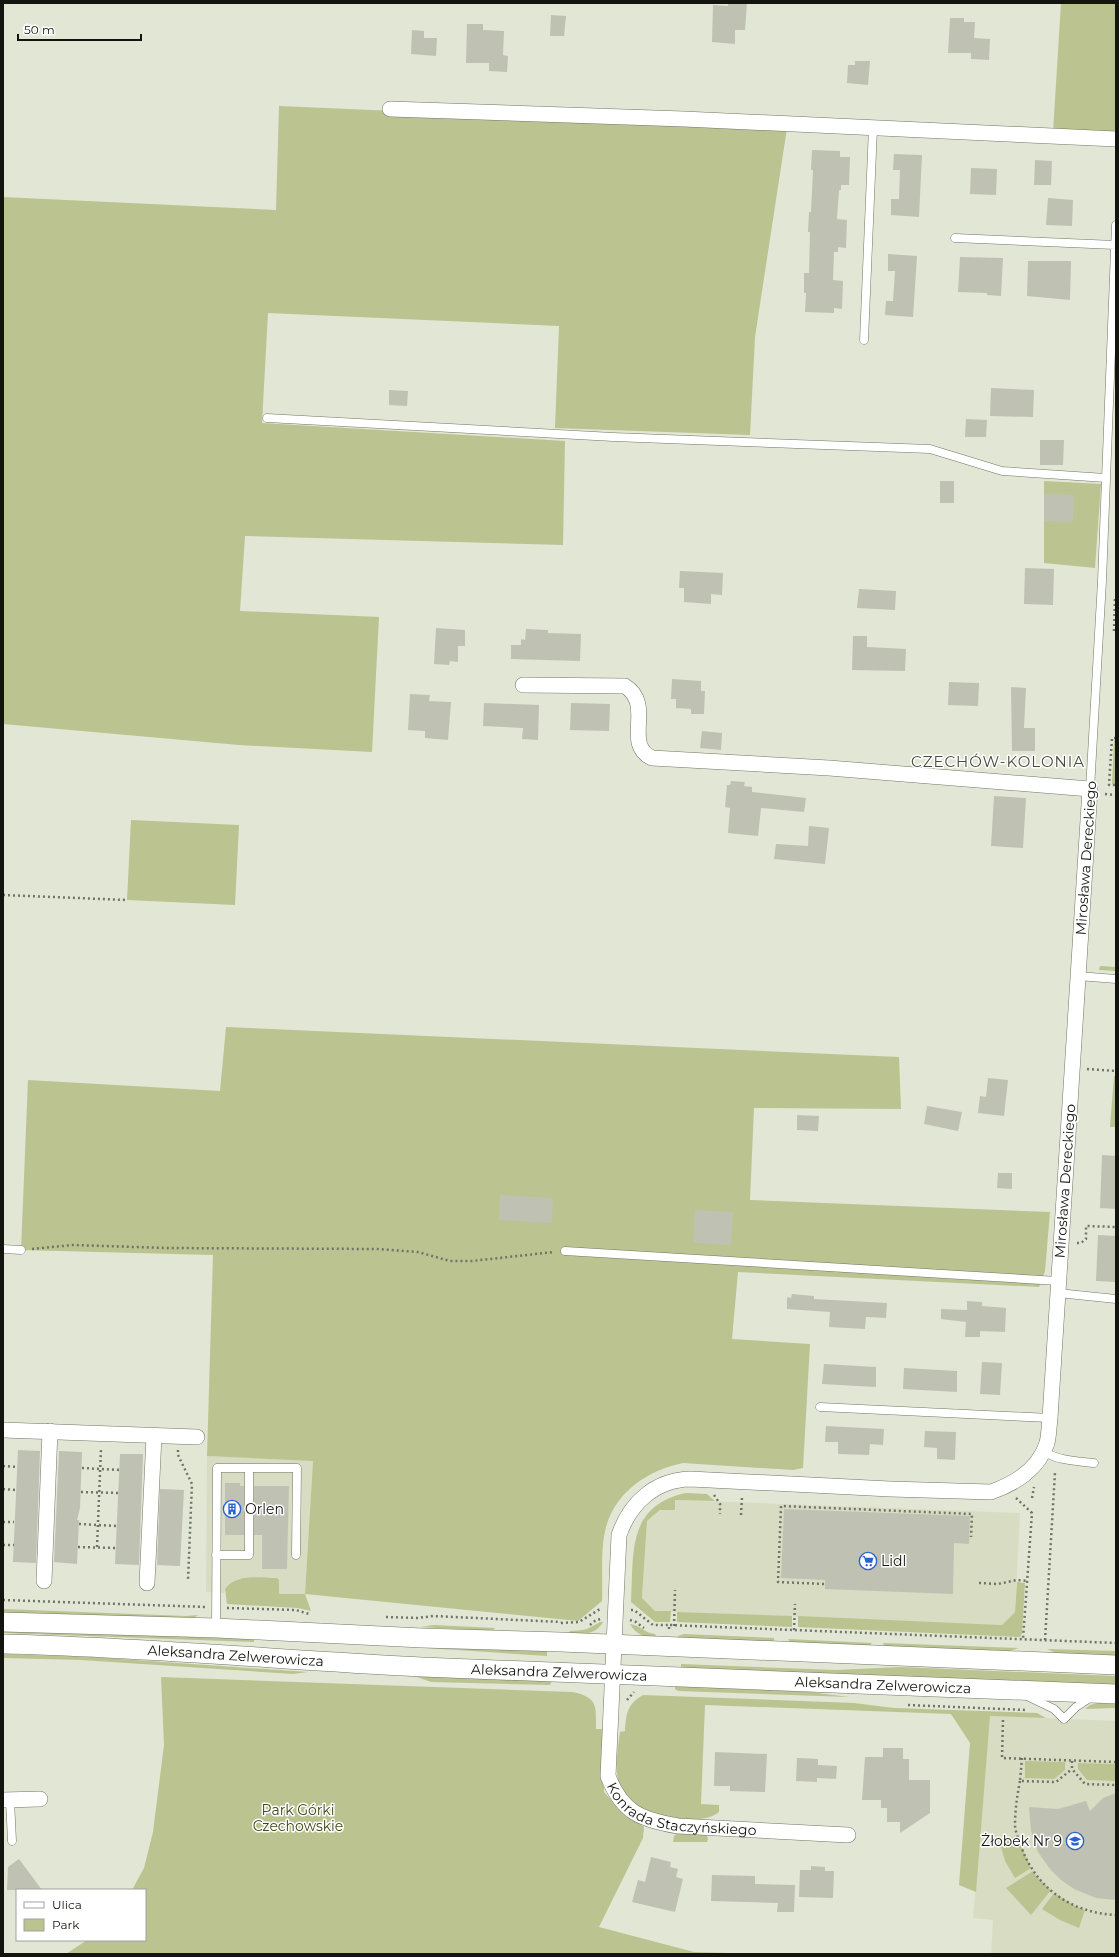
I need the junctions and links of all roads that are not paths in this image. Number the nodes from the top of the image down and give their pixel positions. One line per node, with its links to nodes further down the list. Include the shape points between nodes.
1 (390, 109): 2 (street)
2 (873, 128): 3 (street); 7 (lane)
3 (1116, 139)
4 (1116, 225): 6 (lane, Mirosława Dereckiego)
5 (955, 238): 6 (lane)
6 (1115, 245): 9 (lane, Mirosława Dereckiego)
7 (864, 340)
8 (267, 418): 9 (lane, via 621,438 930,450 1002,470)
9 (1106, 478): 11 (lane, Mirosława Dereckiego)
10 (523, 685): 11 (street, via 625,686 633,691 638,703 639,744 646,755 652,758 829,768)
11 (1095, 791): 12 (street, Mirosława Dereckiego)
12 (1078, 976): 13 (lane); 17 (street, Mirosława Dereckiego)
13 (1116, 979)
14 (3, 1249): 15 (lane)
15 (21, 1250)
16 (565, 1250): 17 (lane)
17 (1058, 1287): 18 (lane); 20 (street, Mirosława Dereckiego)
18 (1116, 1299)
19 (820, 1406): 20 (lane)
20 (1050, 1418): 25 (street, Mirosława Dereckiego)
21 (3, 1430): 22 (street)
22 (50, 1431): 24 (street); 30 (street)
23 (197, 1437): 24 (street)
24 (153, 1440): 31 (street)
25 (1045, 1447): 26 (lane, via 1053,1457); 35 (street, Konrada Staczyńskiego, via 1030,1470 1018,1480 990,1492 690,1479 668,1482 656,1487 637,1503 619,1535)
26 (1094, 1463)
27 (249, 1468): 28 (lane, via 217,1468); 28 (lane, via 248,1555); 29 (lane, via 297,1468)
28 (216, 1555): 33 (lane)
29 (296, 1555)
30 (44, 1581)
31 (147, 1583)
32 (3, 1622): 33 (street, Aleksandra Zelwerowicza)
33 (216, 1628): 35 (street, Aleksandra Zelwerowicza)
34 (3, 1644): 37 (street, Aleksandra Zelwerowicza, via 108,1648 308,1662)
35 (615, 1645): 36 (street, Aleksandra Zelwerowicza); 37 (street, Konrada Staczyńskiego)
36 (1116, 1665)
37 (613, 1675): 38 (street, Aleksandra Zelwerowicza); 42 (street, Konrada Staczyńskiego, via 608,1776 623,1804 640,1816 678,1826)
38 (1011, 1689): 39 (street, Aleksandra Zelwerowicza); 39 (lane, via 1047,1705 1064,1719 1079,1705)
39 (1108, 1694)
40 (40, 1799): 41 (street)
41 (6, 1800): 43 (lane)
42 (848, 1835)
43 (12, 1841)

